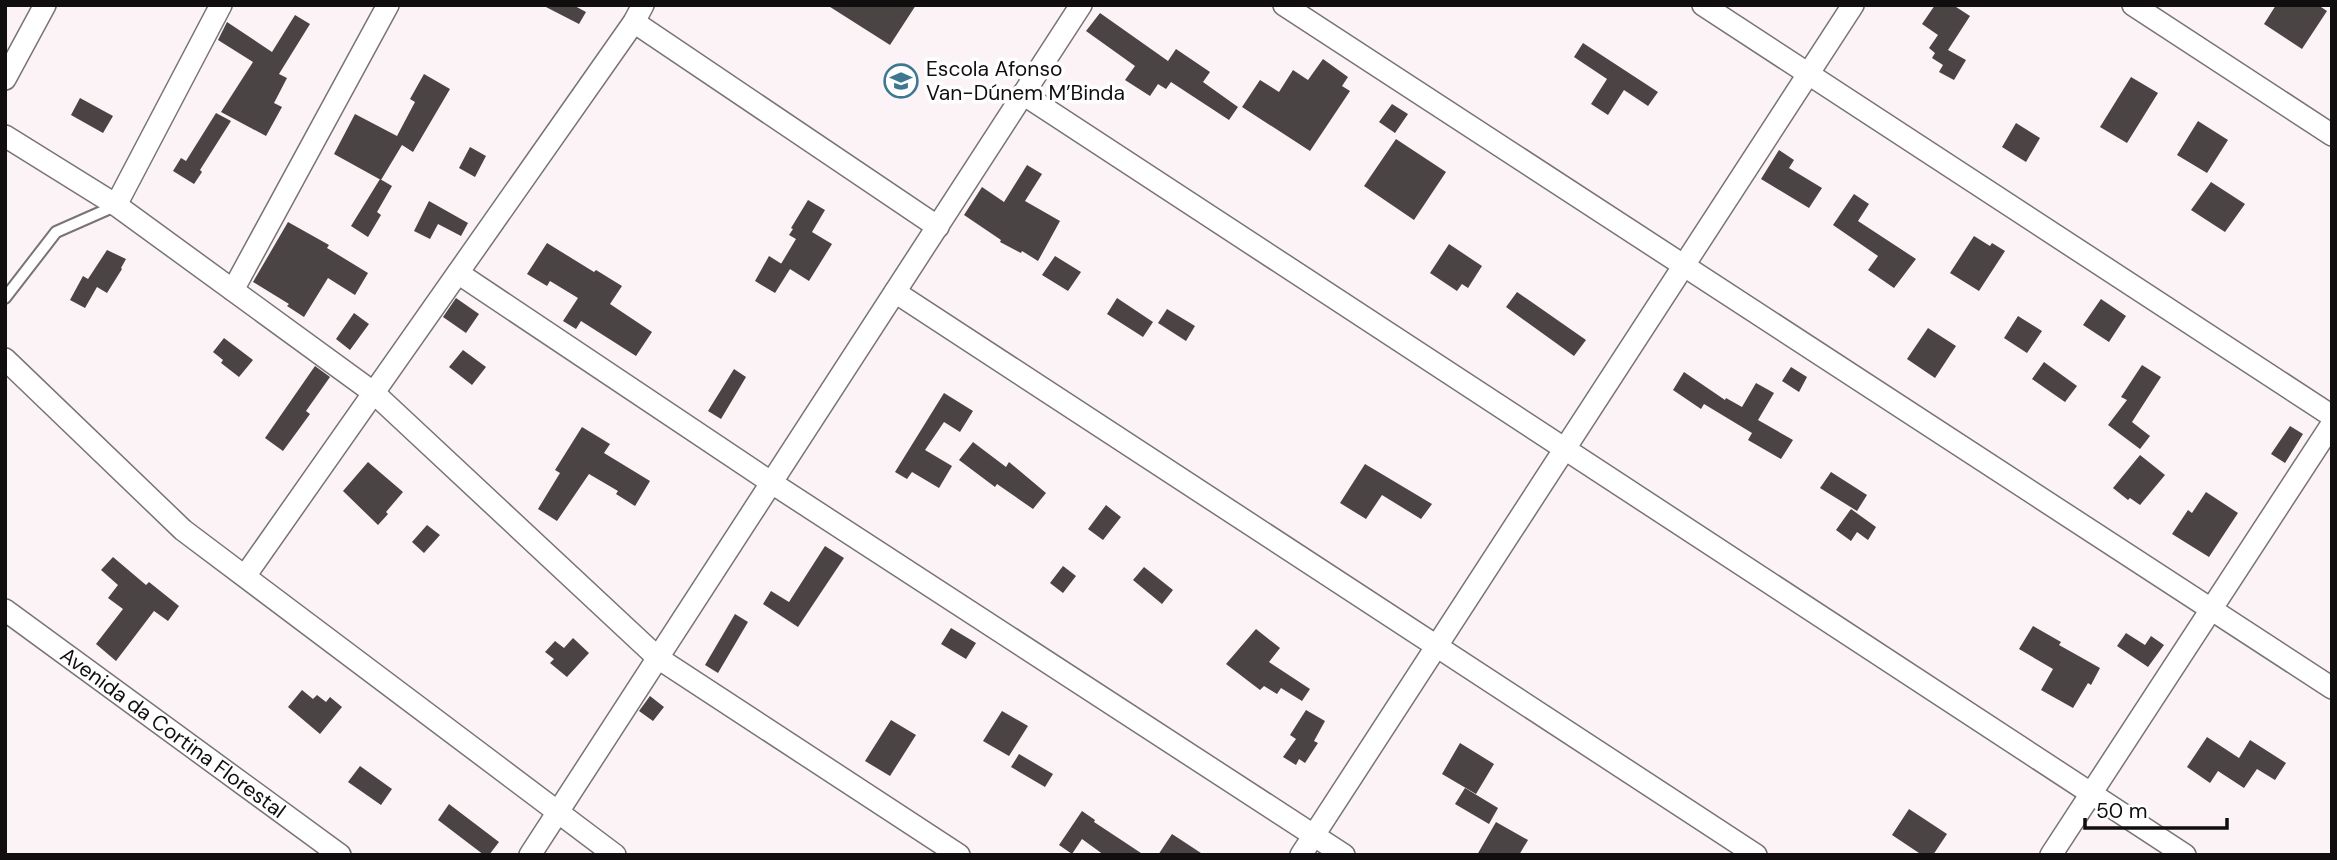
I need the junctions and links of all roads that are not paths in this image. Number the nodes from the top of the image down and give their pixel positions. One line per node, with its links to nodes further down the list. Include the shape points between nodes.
1 (45, 5): 11 (street)
2 (220, 5): 15 (street)
3 (388, 5): 19 (street)
4 (1081, 5): 12 (street)
5 (1284, 5): 17 (street)
6 (1703, 5): 10 (street)
7 (1853, 5): 10 (street)
8 (2133, 5): 13 (street)
9 (638, 13): 16 (street); 18 (street)
10 (1808, 74): 17 (street); 24 (street)
11 (5, 79)
12 (1023, 94): 16 (street); 26 (street)
13 (2332, 135)
14 (5, 136): 15 (street)
15 (116, 205): 19 (street); 21 (lane, via 56,232)
16 (938, 227): 20 (street)
17 (1683, 266): 26 (street); 30 (street)
18 (458, 273): 23 (street); 27 (street)
19 (233, 290): 23 (street)
20 (895, 292): 27 (street); 31 (street)
21 (5, 298)
22 (5, 359): 28 (street, via 183,530)
23 (374, 393): 28 (street); 32 (street)
24 (2332, 416)
25 (2332, 424): 30 (street)
26 (1565, 449): 31 (street); 34 (street)
27 (772, 483): 32 (street); 36 (street)
28 (245, 576): 35 (street)
29 (5, 610): 37 (street, Avenida da Cortina Florestal)
30 (2211, 610): 33 (street); 34 (street)
31 (1437, 646): 36 (street); 43 (street)
32 (658, 658): 35 (street); 40 (street)
33 (2332, 688)
34 (2091, 793): 44 (street); 45 (street)
35 (558, 812): 38 (street); 39 (street)
36 (1314, 835): 41 (street); 42 (street)
37 (340, 855)
38 (530, 855)
39 (615, 855)
40 (959, 855)
41 (1301, 855)
42 (1344, 855)
43 (1756, 855)
44 (2052, 855)
45 (2185, 855)

